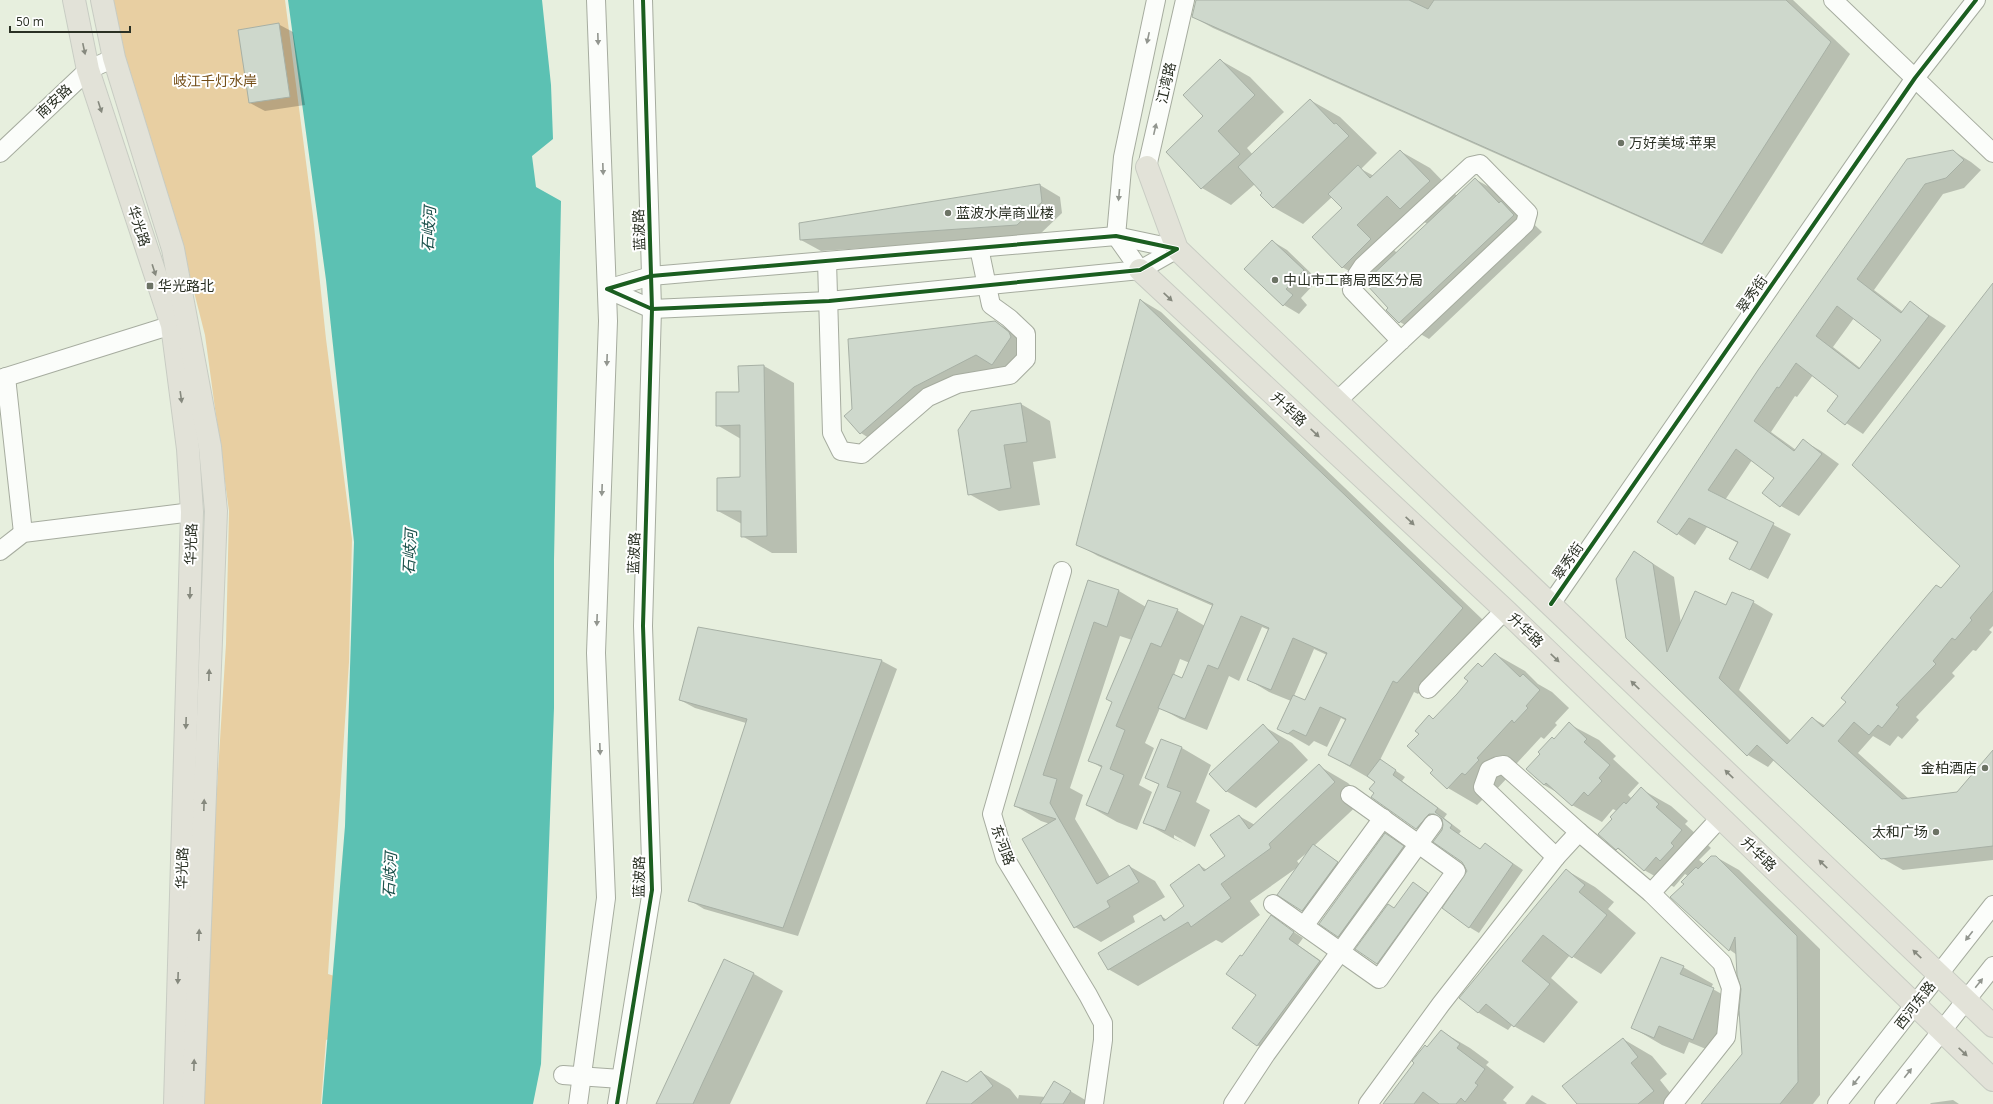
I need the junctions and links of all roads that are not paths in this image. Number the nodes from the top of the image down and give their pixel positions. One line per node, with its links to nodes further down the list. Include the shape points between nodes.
1 (74, 0): 10 (main road, 华光路, one-way to 10)
2 (102, 0): 9 (main road, 华光路)
3 (596, 0): 22 (street, one-way to 22)
4 (643, 0): 20 (street, 蓝波路)
5 (1156, 0): 15 (street, 江湾路, one-way to 15, via 1122,157)
6 (1185, 0): 14 (street, 江湾路, one-way to 6)
7 (1833, 0): 11 (street)
8 (1976, 0): 11 (street, 翠秀街)
9 (114, 58): 10 (street, 南安路); 59 (main road, 华光路, one-way to 9, via 216,511 210,447 174,249)
10 (88, 70): 13 (street, 南安路); 25 (main road, 华光路, one-way to 25)
11 (1915, 78): 12 (street); 33 (street, 翠秀街)
12 (1993, 152)
13 (0, 153)
14 (1147, 167): 17 (main road)
15 (1116, 236): 16 (street); 17 (street); 19 (street, 升华路)
16 (979, 248): 18 (street); 21 (street)
17 (1177, 249): 19 (street); 28 (main road)
18 (827, 261): 20 (street); 23 (street)
19 (1140, 270): 21 (street); 34 (main road, 升华路, one-way to 34)
20 (651, 276): 22 (street); 24 (street, 蓝波路)
21 (987, 285): 23 (street); 23 (street, via 991,305 1026,334 1026,359 1010,374 957,384 928,397 862,454 841,451 832,433)
22 (607, 289): 24 (street); 55 (street, one-way to 55, via 596,653 606,898)
23 (828, 301): 24 (street)
24 (652, 309): 56 (street, 蓝波路, via 643,626 652,890)
25 (172, 325): 27 (street); 29 (main road, 华光路, one-way to 29, via 188,448)
26 (1401, 341): 26 (street, via 1525,224 1528,213 1480,164 1471,166 1363,266 1357,275 1352,290); 28 (street)
27 (3, 378): 30 (street)
28 (1338, 400): 33 (main road)
29 (192, 512): 30 (street); 58 (main road, 华光路, one-way to 58)
30 (23, 533): 31 (street)
31 (0, 551)
32 (1062, 571): 62 (street, 东河路, via 992,814 1005,858 1103,1023)
33 (1551, 604): 49 (main road, one-way to 33)
34 (1505, 610): 35 (street); 37 (main road, 升华路, one-way to 37)
35 (1428, 689)
36 (1350, 794): 38 (street)
37 (1721, 817): 43 (street); 51 (main road, 升华路)
38 (1383, 818): 41 (street); 46 (street)
39 (1432, 824): 41 (street)
40 (1579, 832): 42 (street); 42 (street, via 1504,765 1489,770 1483,787); 43 (street)
41 (1418, 844): 47 (street); 47 (street, via 1456,871 1379,980)
42 (1556, 857): 64 (street)
43 (1651, 893): 65 (street, via 1722,963 1731,988 1726,1037)
44 (1273, 904): 46 (street)
45 (1993, 905): 49 (street, 西河东路, one-way to 49)
46 (1304, 926): 47 (street)
47 (1340, 952): 63 (street)
48 (1993, 966): 50 (street, one-way to 48)
49 (1939, 975): 50 (main road); 51 (street, 西河东路)
50 (1966, 1000): 52 (main road); 53 (street)
51 (1914, 1006): 53 (main road, 升华路); 66 (street, 西河东路, one-way to 66)
52 (1993, 1026)
53 (1941, 1031): 57 (main road, 升华路, one-way to 57); 67 (street, one-way to 53)
54 (563, 1075): 55 (street)
55 (582, 1076): 56 (street); 60 (street)
56 (621, 1079): 61 (street, 蓝波路)
57 (1993, 1080)
58 (175, 1104)
59 (193, 1104)
60 (578, 1104)
61 (617, 1104)
62 (1094, 1104)
63 (1233, 1104)
64 (1368, 1104)
65 (1673, 1104)
66 (1837, 1104)
67 (1884, 1104)

